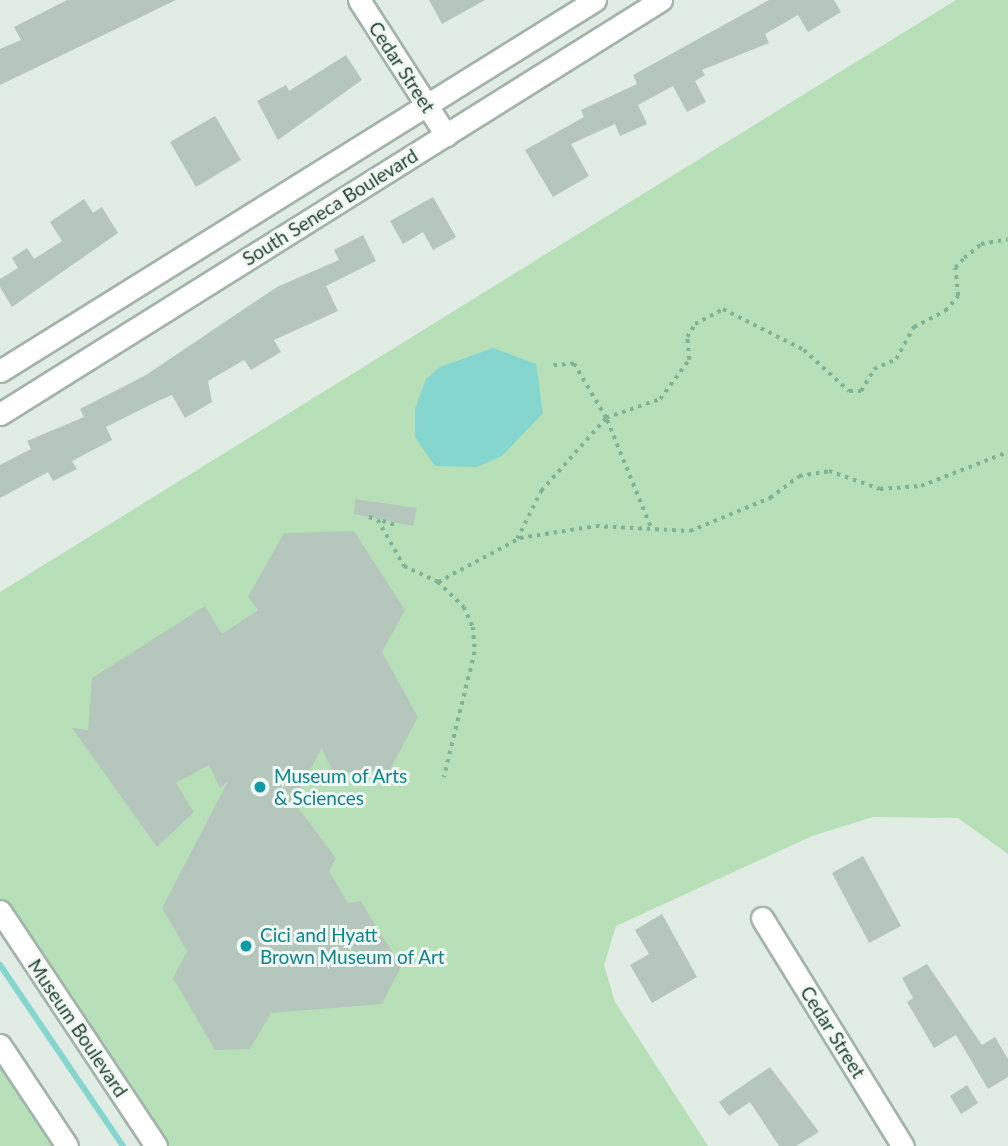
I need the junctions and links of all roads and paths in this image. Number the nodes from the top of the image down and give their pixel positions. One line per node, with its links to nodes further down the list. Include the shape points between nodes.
1 (359, 0): 4 (street, Cedar Street)
2 (595, 0): 4 (street, South Seneca Boulevard)
3 (661, 0): 5 (street, South Seneca Boulevard)
4 (426, 104): 5 (street, Cedar Street); 7 (street, South Seneca Boulevard)
5 (446, 135): 8 (street, South Seneca Boulevard)
6 (1008, 239): 12 (path, via 981,244 955,268 958,296 914,327 896,359 874,369 862,391 849,391 804,349 723,309 695,324 687,337 689,360 660,399)
7 (124, 297): 8 (street); 10 (street, South Seneca Boulevard)
8 (141, 325): 11 (street, South Seneca Boulevard)
9 (550, 366): 12 (path, via 574,364)
10 (0, 371)
11 (0, 414)
12 (607, 418): 17 (path); 18 (path, via 541,491)
13 (1008, 452): 17 (path, via 921,486 880,489 829,471 799,476 710,527)
14 (369, 517): 15 (path)
15 (378, 520): 16 (path); 19 (path, via 404,566)
16 (394, 525)
17 (650, 526): 18 (path, via 596,526)
18 (517, 539): 19 (path)
19 (438, 582): 20 (path, via 464,607 475,652)
20 (444, 777)
21 (0, 911): 25 (street, Museum Boulevard)
22 (762, 918): 26 (street, Cedar Street)
23 (0, 1045): 24 (street)
24 (67, 1146)
25 (156, 1146)
26 (903, 1146)

